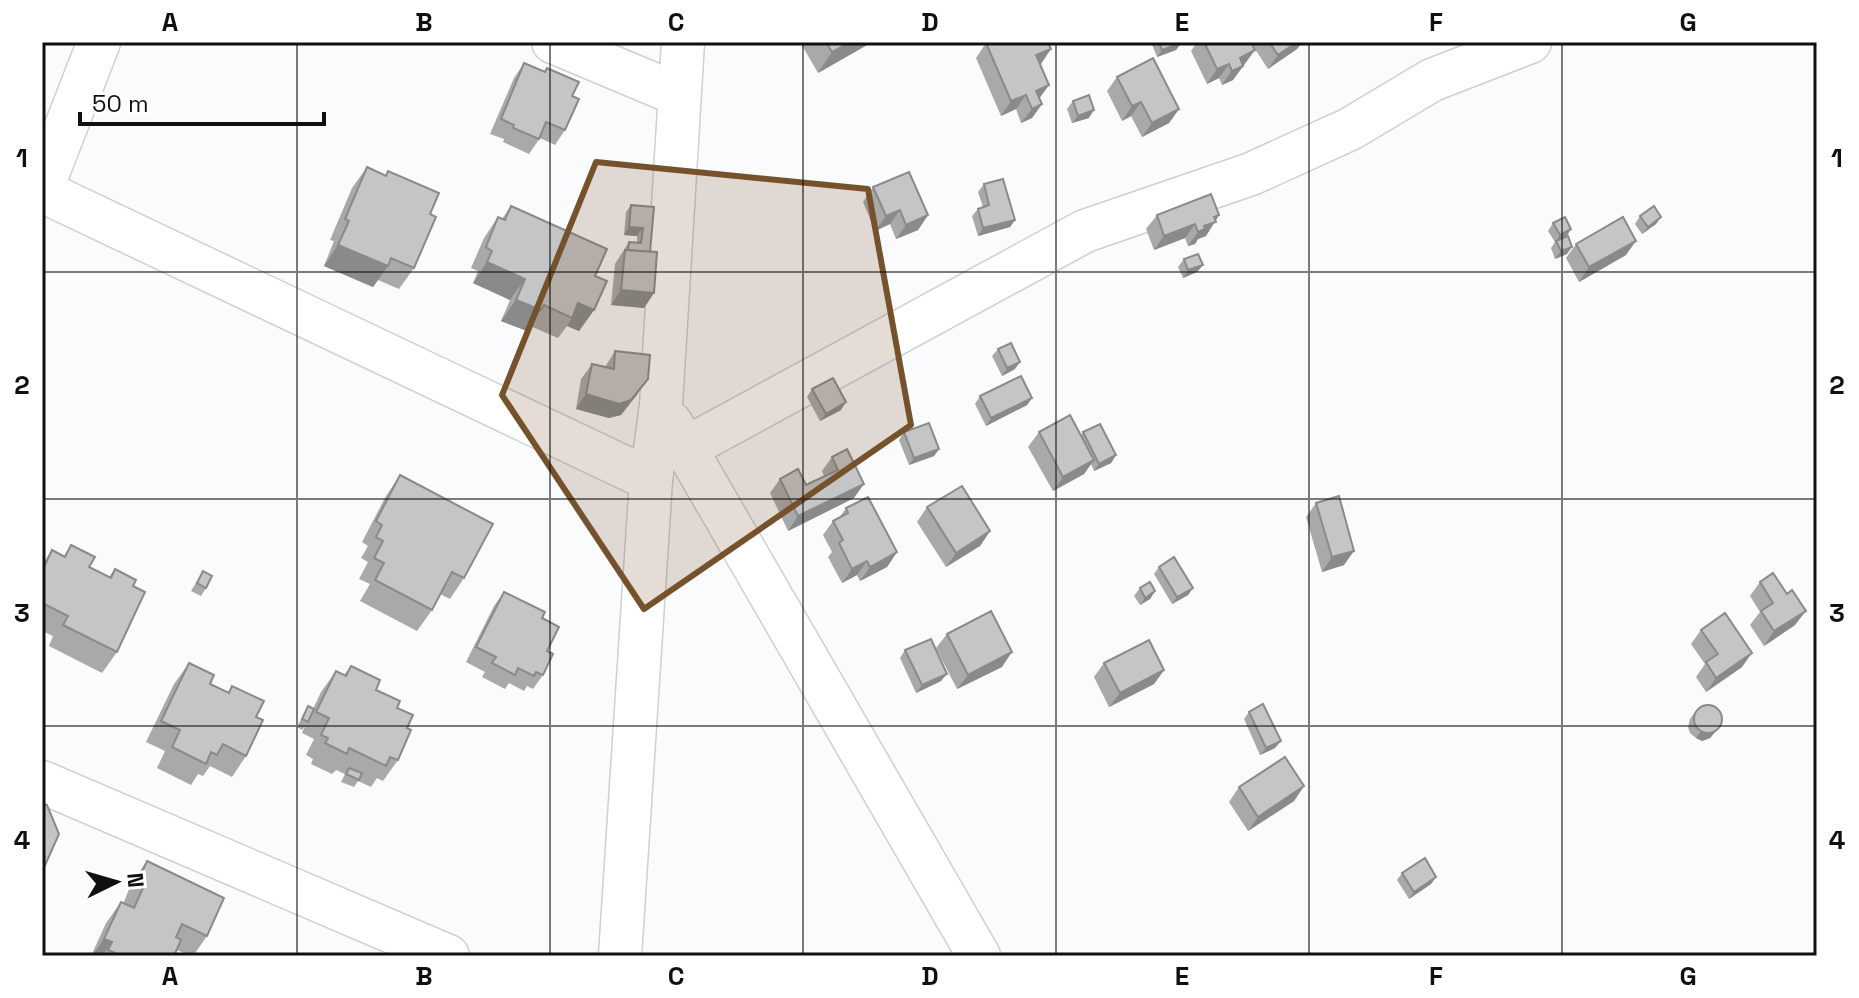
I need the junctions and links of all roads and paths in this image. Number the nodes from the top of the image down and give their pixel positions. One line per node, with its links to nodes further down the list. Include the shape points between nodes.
1 (99, 42): 6 (street)
2 (553, 42): 5 (street)
3 (683, 42): 5 (street)
4 (1530, 42): 8 (street, via 1432,80 1350,129 1251,174 1085,231)
5 (679, 95): 7 (street)
6 (42, 190): 9 (street)
7 (661, 405): 8 (street); 9 (street)
8 (686, 448): 13 (street)
9 (651, 480): 12 (street)
10 (42, 782): 11 (street)
11 (448, 956)
12 (620, 956)
13 (979, 956)

